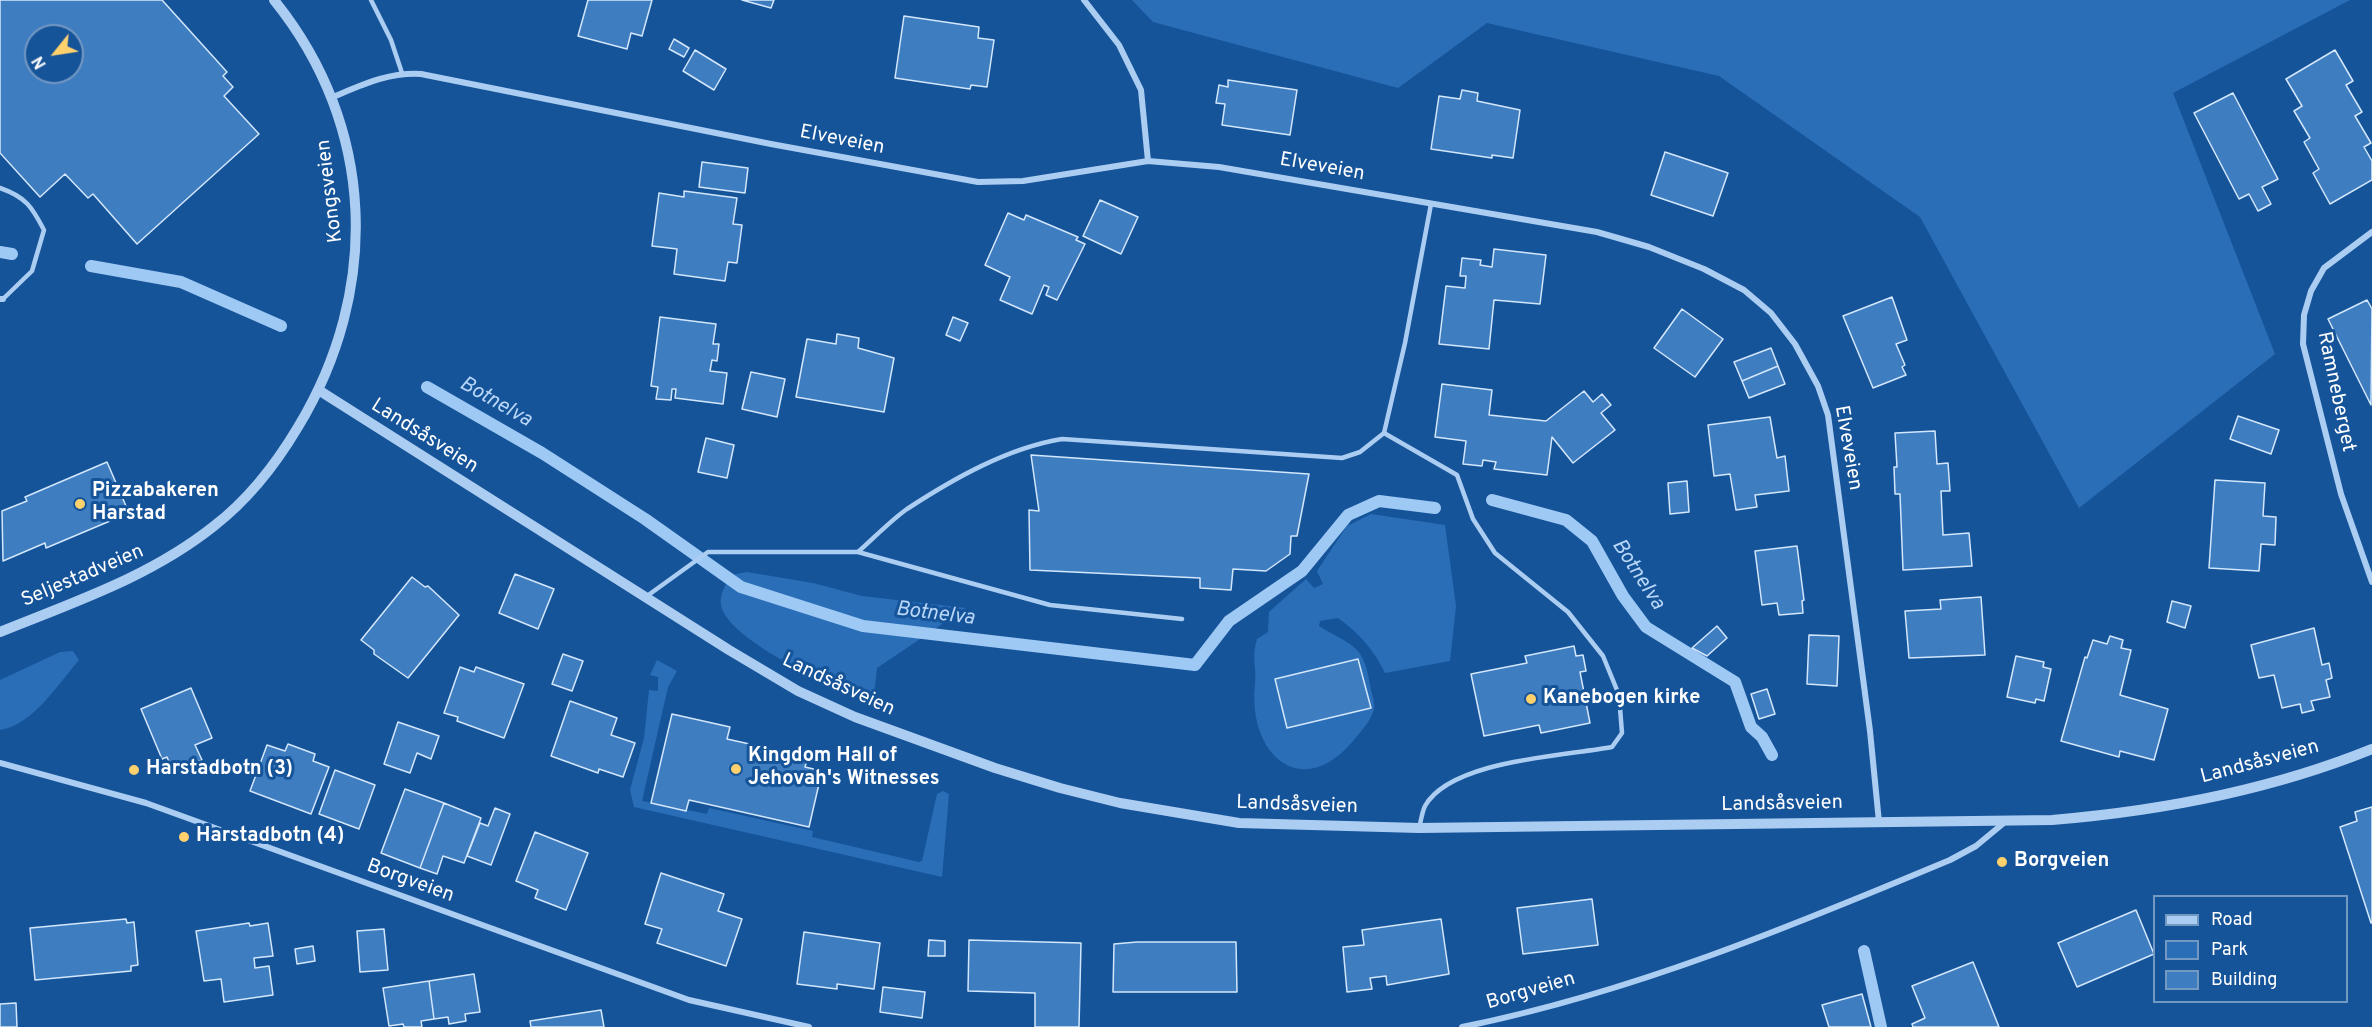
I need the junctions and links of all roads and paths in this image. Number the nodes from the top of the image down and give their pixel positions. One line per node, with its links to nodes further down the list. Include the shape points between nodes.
1 (274, 0): 5 (street, Kongsveien, via 309,47)
2 (371, 0): 4 (lane)
3 (1084, 0): 6 (street, via 1119,45 1141,90)
4 (402, 73): 5 (street, Elveveien); 6 (street, Elveveien, via 978,182 1023,181)
5 (333, 97): 11 (street, Kongsveien, via 345,137 352,183 357,255 344,326)
6 (1148, 161): 8 (street, Elveveien, via 1219,167)
7 (0, 188): 10 (lane, via 31,205 44,230 32,271)
8 (1431, 204): 12 (lane); 21 (street, Elveveien, via 1564,224 1649,247 1704,268 1744,290 1771,313 1796,344 1828,415)
9 (2372, 232): 14 (street, Ramneberget, via 2324,268 2304,315 2303,344 2341,494)
10 (2, 299)
11 (320, 391): 15 (street, Landsåsveien); 17 (street, Seljestadveien, via 278,460 216,525 144,573)
12 (1384, 434): 13 (lane, via 1360,452 1342,458 1062,440 1033,444 991,462 906,510); 22 (lane, via 1457,475 1473,519 1495,553 1568,612 1603,656 1619,695 1622,733 1612,747 1486,767 1446,783 1425,806)
13 (858, 552): 15 (lane, via 708,552); 16 (lane, via 1050,605)
14 (2372, 582)
15 (646, 597): 22 (street, Landsåsveien, via 798,691 919,742 1060,788 1239,824)
16 (1182, 619)
17 (0, 632)
18 (2372, 749): 20 (street, Landsåsveien, via 2267,783 2145,810)
19 (0, 763): 23 (street, Borgveien, via 146,803 689,1000)
20 (2006, 821): 21 (street, Landsåsveien); 24 (street, Borgveien, via 1976,846 1950,860 1758,939 1669,970)
21 (1879, 822): 22 (street, Landsåsveien)
22 (1419, 828)
23 (809, 1027)
24 (1462, 1027)

